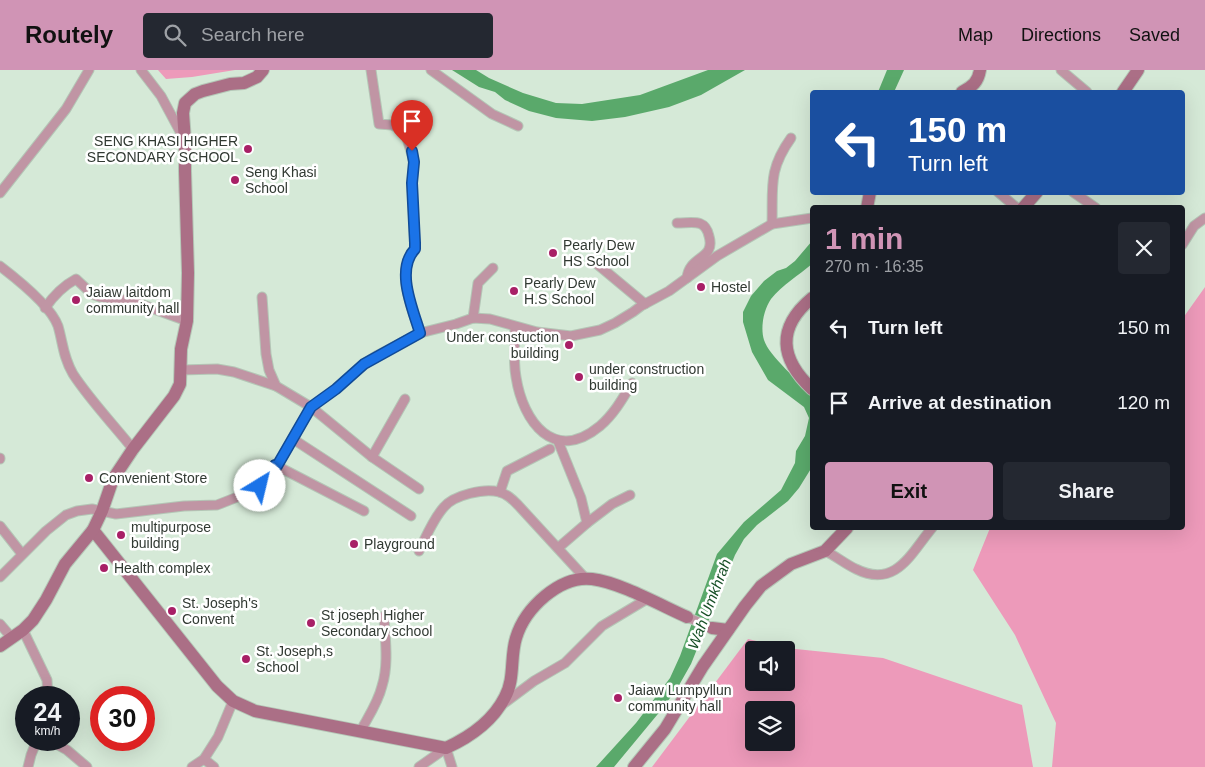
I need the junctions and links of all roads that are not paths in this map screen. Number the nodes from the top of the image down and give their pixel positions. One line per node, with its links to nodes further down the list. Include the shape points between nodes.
1 (89, 70): 15 (street, via 66,109)
2 (141, 70): 14 (street, via 161,96)
3 (264, 70): 14 (street, via 244,83 203,91 189,99 182,113)
4 (371, 70): 38 (street, via 379,124 405,131 414,162 415,249 406,268 407,292)
5 (431, 70): 12 (street, via 492,114)
6 (980, 70): 9 (street, via 974,85)
7 (1061, 70): 10 (street)
8 (1138, 70): 11 (street)
9 (965, 90)
10 (1085, 90)
11 (1124, 90)
12 (518, 126)
13 (791, 138): 25 (street, via 781,151 774,169)
14 (186, 141): 36 (street)
15 (0, 193)
16 (1002, 195): 19 (street)
17 (1034, 195): 20 (street)
18 (1077, 195): 21 (street)
19 (1013, 205)
20 (1026, 205)
21 (1092, 205)
22 (810, 218): 25 (street)
23 (1205, 218): 26 (street, via 1194,226)
24 (676, 223): 30 (street, via 704,225 711,243 708,252 689,268)
25 (772, 224): 30 (street)
26 (1185, 240)
27 (591, 259): 33 (street)
28 (0, 266): 34 (street)
29 (493, 268): 35 (street, via 478,282)
30 (687, 278): 33 (street)
31 (262, 297): 41 (street, via 266,354)
32 (810, 300): 42 (street, via 795,315 786,352 792,366)
33 (645, 304): 37 (street, via 600,330 571,336)
34 (46, 308): 36 (street, via 53,297 76,278 100,298 132,301); 47 (street, via 58,327 72,372)
35 (474, 318): 37 (street); 38 (street)
36 (188, 321): 39 (street, via 181,349)
37 (515, 327): 46 (street, via 516,376 526,408 543,434)
38 (420, 333): 44 (street, via 364,364)
39 (181, 370): 41 (street, via 217,369); 47 (street, via 180,384 174,396)
40 (632, 383): 46 (street, via 617,409 600,426 575,440)
41 (276, 386): 44 (street)
42 (810, 387)
43 (405, 399): 49 (street)
44 (311, 407): 45 (street); 49 (street)
45 (293, 439): 50 (street); 56 (street)
46 (558, 441): 57 (street, via 581,498)
47 (133, 448): 54 (street, via 113,479)
48 (550, 448): 52 (street, via 507,471)
49 (372, 457): 51 (street)
50 (277, 466): 54 (street, via 260,486 216,505 116,514); 55 (street)
51 (419, 489)
52 (500, 492): 62 (street, via 518,505); 63 (street, via 490,490 460,496 444,506)
53 (630, 495): 57 (street)
54 (102, 511): 59 (street); 65 (street, via 77,510 66,515)
55 (364, 511)
56 (410, 516)
57 (587, 523): 62 (street)
58 (0, 526): 65 (street)
59 (93, 530): 73 (street, via 65,564 46,600); 78 (street, via 217,686)
60 (845, 530): 64 (street)
61 (930, 530): 64 (street, via 898,569 890,574 870,574)
62 (558, 548): 67 (street)
63 (419, 551)
64 (825, 551): 74 (street, via 791,564 761,586)
65 (22, 554): 66 (street)
66 (0, 577)
67 (586, 579): 68 (street, via 604,582); 79 (street, via 565,583 545,595 535,606 516,637 511,678)
68 (647, 599): 70 (street); 79 (street, via 607,622 565,663)
69 (384, 616): 80 (street, via 383,685)
70 (687, 617): 72 (street)
71 (0, 624): 75 (street)
72 (712, 628): 74 (street)
73 (23, 630): 75 (street); 77 (street)
74 (728, 630): 91 (street, via 665,729)
75 (12, 638): 76 (street)
76 (0, 646)
77 (47, 686)
78 (234, 701): 80 (street, via 255,710); 84 (street)
79 (499, 707): 81 (street, via 464,740)
80 (360, 732): 81 (street)
81 (446, 748): 89 (street); 90 (street)
82 (33, 751): 85 (street)
83 (68, 751): 86 (street)
84 (204, 759): 87 (street); 88 (street)
85 (28, 767)
86 (87, 767)
87 (192, 767)
88 (214, 767)
89 (419, 767)
90 (452, 767)
91 (634, 767)

